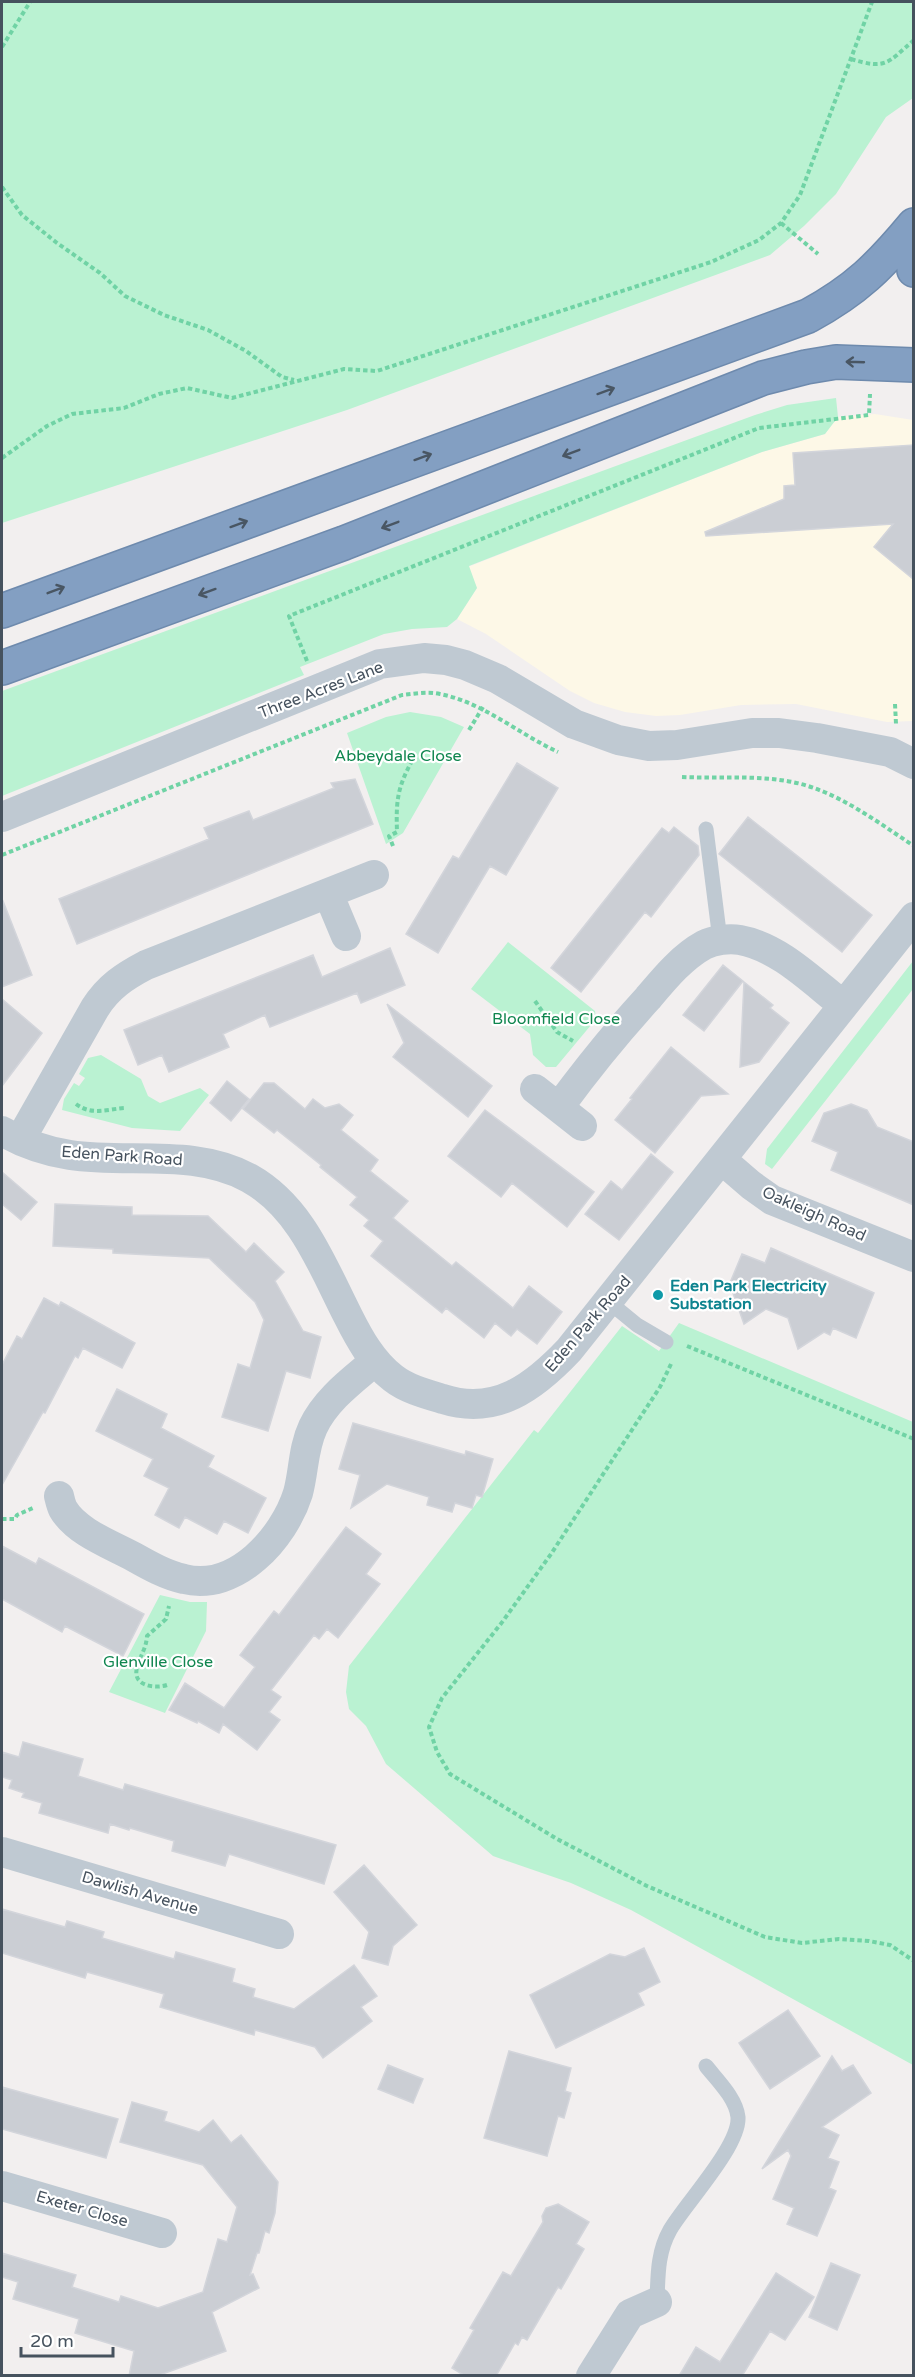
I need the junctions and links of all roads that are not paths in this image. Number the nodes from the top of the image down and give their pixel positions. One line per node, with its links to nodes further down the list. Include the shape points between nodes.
1 (914, 225): 5 (highway, one-way to 1, via 808,316 857,285 884,261)
2 (914, 243): 3 (highway)
3 (914, 270)
4 (914, 365): 6 (highway, one-way to 6, via 836,362 763,378 344,543)
5 (2, 611)
6 (2, 668)
7 (903, 746): 8 (street, Three Acres Lane, via 779,733 649,746 574,724 482,672 446,660 424,658 380,664)
8 (2, 817)
9 (706, 829): 14 (lane)
10 (374, 875): 11 (street)
11 (328, 893): 13 (street); 19 (street, via 146,965 115,984 105,993)
12 (914, 917): 15 (street, Eden Park Road)
13 (346, 936)
14 (720, 940): 15 (street, via 737,939 771,952); 17 (street, via 706,944 678,965 595,1058)
15 (843, 1005): 20 (street, Eden Park Road)
16 (535, 1089): 17 (street)
17 (558, 1107): 18 (street)
18 (582, 1126)
19 (11, 1136): 24 (street, Eden Park Road, via 71,1155 194,1162 225,1168 248,1178 296,1219)
20 (722, 1160): 21 (street, Oakleigh Road, via 772,1200); 22 (street, Eden Park Road)
21 (914, 1257)
22 (609, 1302): 23 (lane, via 637,1325); 24 (street, Eden Park Road, via 551,1370 533,1384 494,1403 455,1403 419,1391 393,1378)
23 (673, 1343)
24 (375, 1361): 25 (street, via 322,1410 306,1446 297,1495 274,1536 260,1554 222,1578 185,1580 155,1569 74,1522 63,1509)
25 (59, 1496)
26 (2, 1852): 27 (street, Dawlish Avenue)
27 (279, 1934)
28 (706, 2066): 31 (lane, via 728,2094 738,2116 736,2133 669,2231 658,2259)
29 (2, 2186): 30 (street, Exeter Close)
30 (162, 2233)
31 (657, 2302): 32 (street, via 630,2314)
32 (591, 2376)

